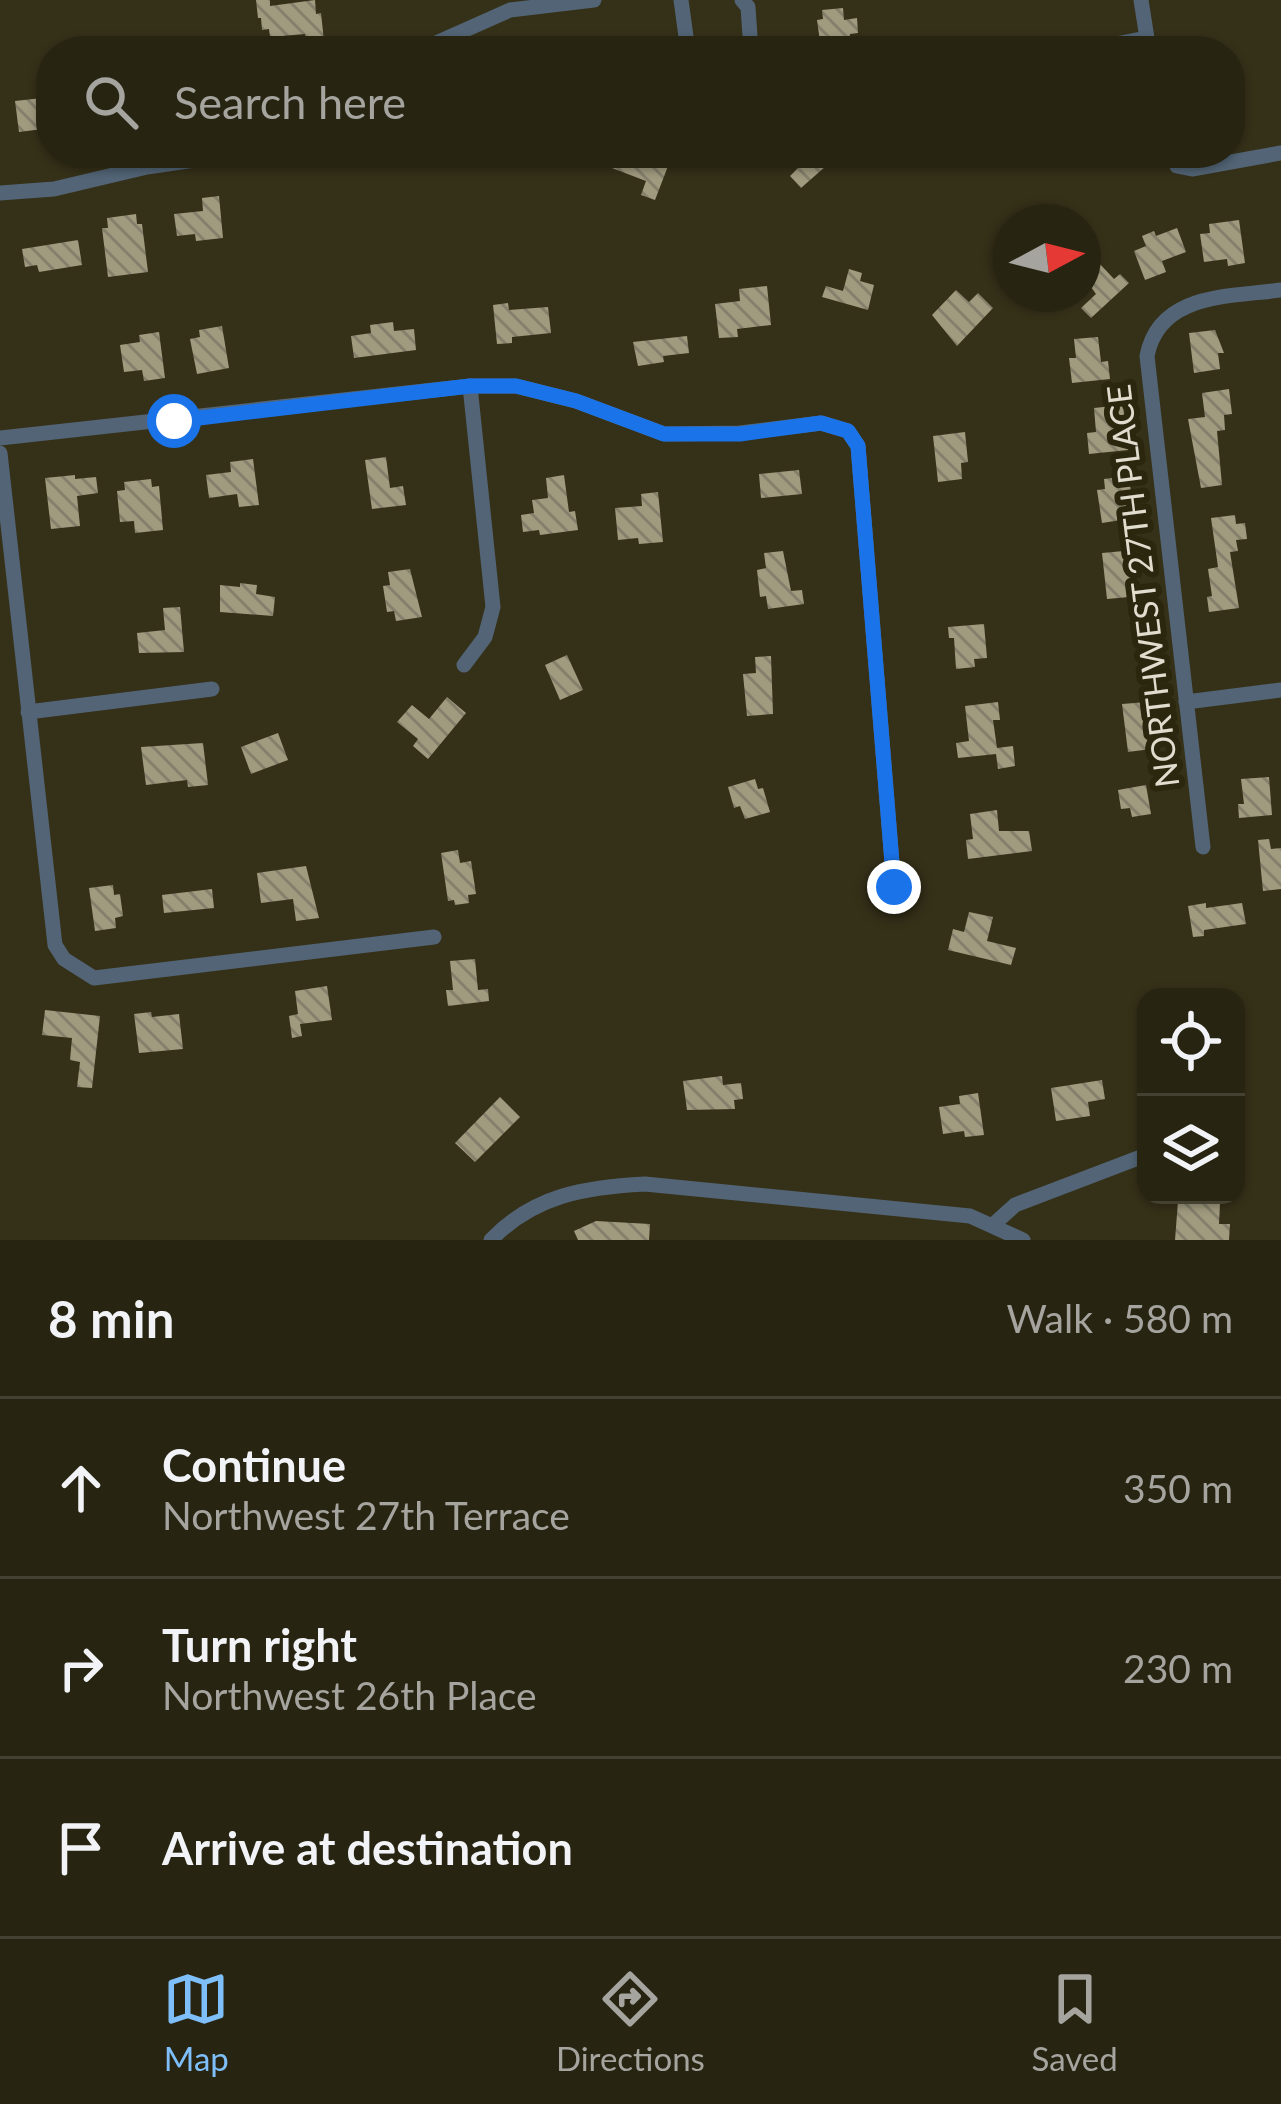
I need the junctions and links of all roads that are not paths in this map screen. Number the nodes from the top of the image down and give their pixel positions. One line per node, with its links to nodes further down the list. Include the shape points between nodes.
1 (594, 0): 5 (street, via 510,10)
2 (682, 0): 6 (street)
3 (742, 0): 7 (street)
4 (1141, 0): 8 (street)
5 (452, 36)
6 (686, 36)
7 (750, 36)
8 (1147, 36)
9 (1281, 153): 10 (street)
10 (1245, 159)
11 (143, 168): 12 (street)
12 (0, 193)
13 (1281, 290): 20 (street, NORTHWEST 27TH PLACE, via 1182,305 1150,341)
14 (470, 386): 15 (street); 17 (street, via 493,608 485,637); 23 (street, via 516,386 664,434 821,423 848,431 858,446)
15 (0, 438)
16 (0, 453): 21 (street)
17 (464, 665)
18 (212, 689): 21 (street)
19 (1281, 690): 20 (street)
20 (1186, 702): 22 (street, NORTHWEST 27TH PLACE)
21 (28, 712): 24 (street, via 55,945 94,979)
22 (1203, 847)
23 (894, 887)
24 (434, 937)
25 (1137, 1158): 26 (street, via 1016,1205)
26 (994, 1224): 27 (street, via 645,1184 561,1194); 28 (street)
27 (491, 1240)
28 (1023, 1240)

